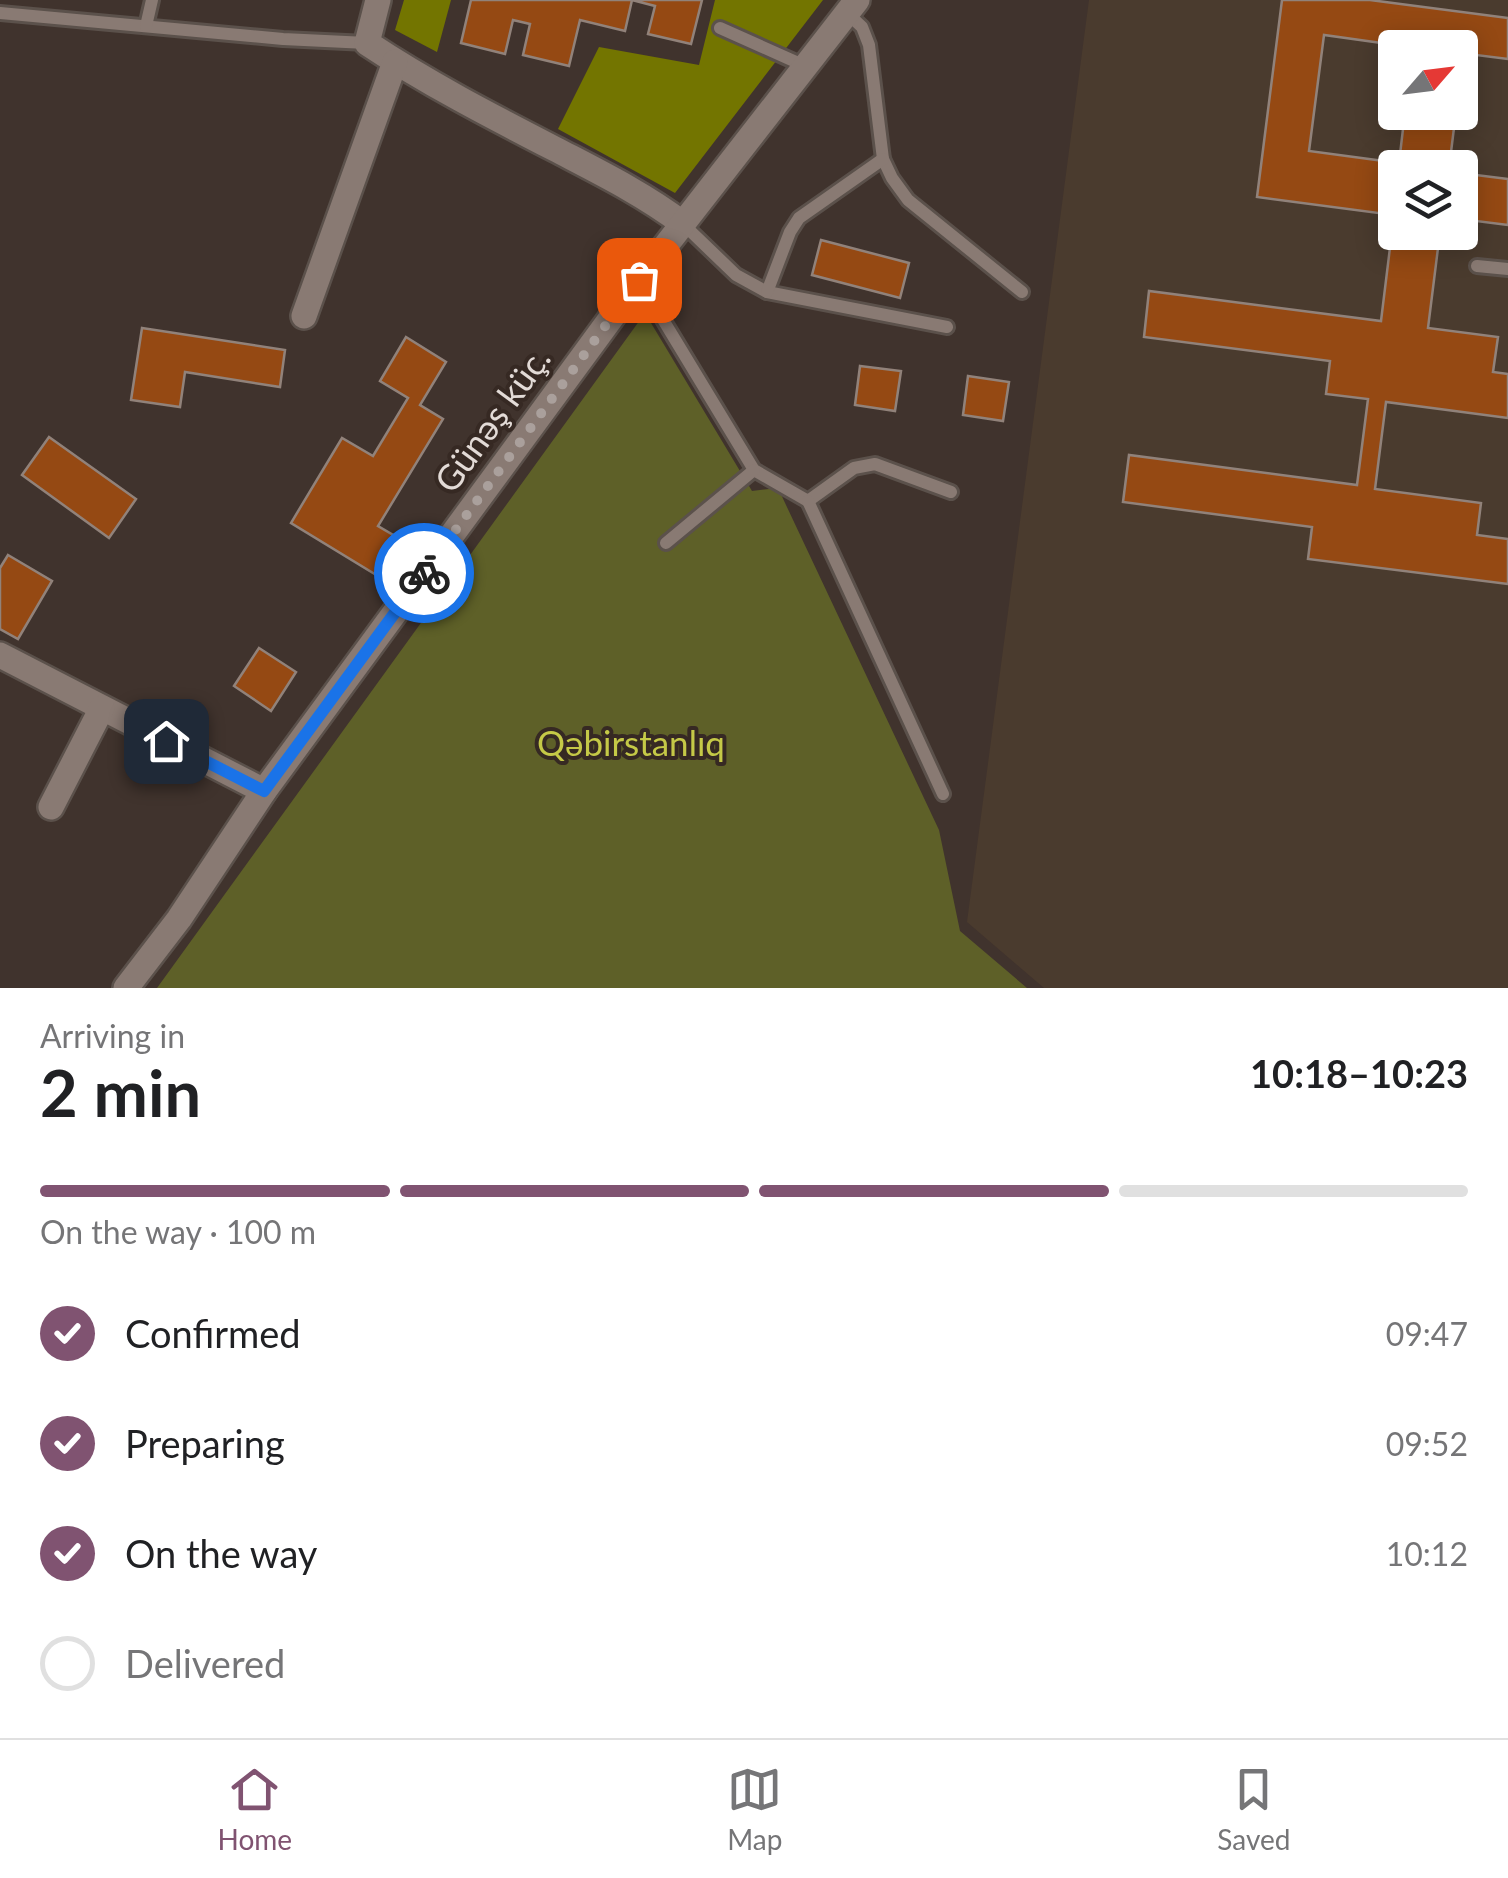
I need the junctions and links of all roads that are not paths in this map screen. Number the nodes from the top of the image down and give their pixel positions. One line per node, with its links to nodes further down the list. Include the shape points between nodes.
1 (152, 0): 5 (lane)
2 (378, 0): 7 (street)
3 (852, 7): 9 (street, Günəş küç.); 10 (lane, via 869,44)
4 (0, 13): 5 (lane)
5 (146, 26): 7 (lane)
6 (720, 28): 9 (lane)
7 (366, 43): 8 (street)
8 (395, 62): 11 (street); 17 (street)
9 (805, 66): 11 (street, Günəş küç.)
10 (883, 159): 15 (lane, via 799,218); 16 (lane, via 908,200)
11 (682, 222): 14 (street, Günəş küç.); 15 (lane, via 736,275)
12 (1477, 266): 13 (lane)
13 (1508, 269)
14 (639, 280): 19 (lane); 25 (street, Günəş küç.)
15 (767, 292): 18 (lane)
16 (1022, 292)
17 (304, 316)
18 (947, 327)
19 (754, 470): 21 (lane); 22 (lane)
20 (951, 492): 21 (lane, via 875,464 854,468)
21 (808, 501): 26 (lane)
22 (666, 543)
23 (0, 656): 24 (street)
24 (102, 708): 25 (street); 27 (street)
25 (264, 791): 28 (street, Günəş küç.)
26 (944, 794)
27 (51, 807)
28 (126, 988)

